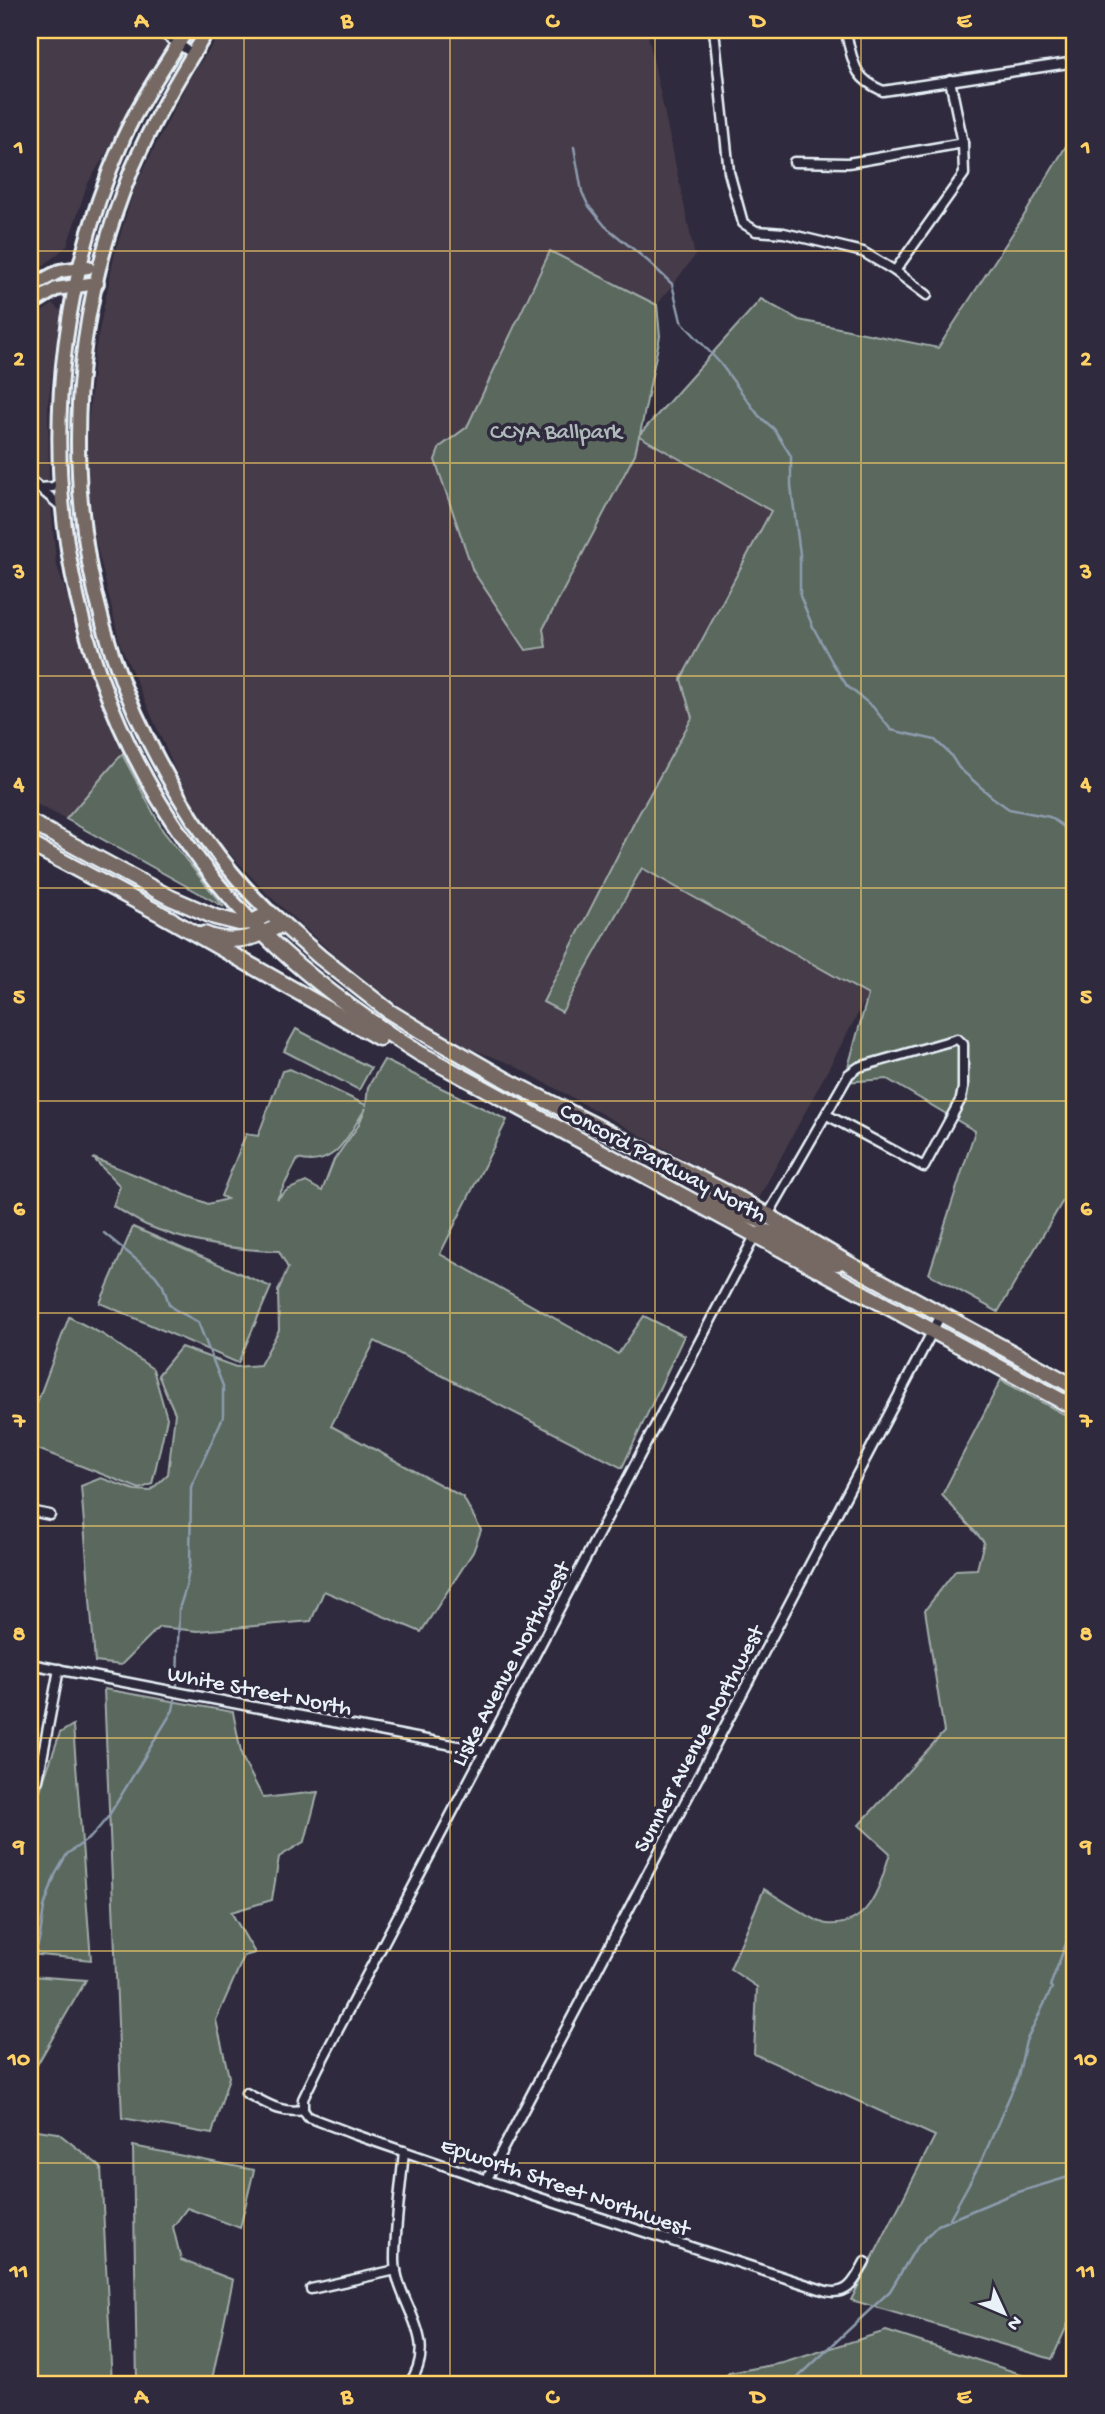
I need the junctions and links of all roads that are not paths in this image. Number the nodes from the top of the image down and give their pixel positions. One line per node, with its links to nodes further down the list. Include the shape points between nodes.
1 (158, 30): 6 (street)
2 (187, 30): 6 (main road)
3 (208, 30): 7 (main road)
4 (714, 30): 14 (street, via 729,172 743,223 756,231 863,252)
5 (845, 30): 9 (street, via 858,75 869,84 884,90)
6 (178, 44): 7 (street); 12 (main road, via 124,137 94,214)
7 (193, 54): 13 (main road, via 132,168)
8 (1075, 62): 9 (street)
9 (950, 80): 10 (street)
10 (963, 143): 11 (street, via 848,163); 14 (street, via 964,174)
11 (794, 162)
12 (80, 267): 13 (main road); 16 (main road); 17 (main road, via 55,272)
13 (99, 268): 15 (main road)
14 (895, 271): 18 (street)
15 (97, 283): 16 (main road); 27 (main road, via 78,387 82,522 92,583 112,655 168,780 229,868)
16 (77, 284): 19 (main road, via 51,291); 21 (main road, via 64,355)
17 (30, 287)
18 (928, 295)
19 (30, 305)
20 (30, 480): 22 (street)
21 (60, 483): 22 (street); 23 (main road)
22 (39, 488): 23 (street)
23 (62, 508): 29 (main road, via 72,577 109,703 157,798)
24 (30, 822): 25 (highway)
25 (46, 831): 26 (highway); 29 (highway, via 198,911 239,923)
26 (33, 846): 28 (highway)
27 (271, 913): 29 (highway); 30 (highway, Concord Parkway North)
28 (164, 916): 31 (highway, via 211,937 249,940); 32 (highway, via 387,1042)
29 (252, 922): 31 (highway, Concord Parkway North)
30 (282, 923): 31 (highway); 33 (highway, Concord Parkway North, via 390,1012)
31 (264, 934): 32 (highway, Concord Parkway North, via 334,996)
32 (419, 1053): 35 (highway, Concord Parkway North)
33 (553, 1104): 35 (highway); 37 (highway, Concord Parkway North)
34 (827, 1115): 34 (street, via 923,1167 961,1099 963,1044 957,1039 859,1067 849,1073); 37 (street)
35 (544, 1122): 36 (highway, Concord Parkway North)
36 (625, 1166): 37 (highway, via 743,1215 759,1220); 38 (highway, Concord Parkway North)
37 (768, 1215): 39 (highway, Concord Parkway North)
38 (755, 1236): 39 (highway, via 767,1232 828,1262); 41 (highway, Concord Parkway North); 48 (street, Liske Avenue Northwest)
39 (849, 1264): 40 (highway, Concord Parkway North)
40 (941, 1315): 41 (street, Sumner Avenue Northwest); 42 (highway, Concord Parkway North)
41 (933, 1331): 43 (highway, Concord Parkway North); 53 (street, Sumner Avenue Northwest)
42 (1075, 1387)
43 (1075, 1408)
44 (30, 1511): 45 (street)
45 (50, 1515)
46 (30, 1664): 47 (street, White Street North)
47 (59, 1670): 48 (street, White Street North); 49 (street)
48 (484, 1751): 51 (street, Liske Avenue Northwest, via 307,2089)
49 (38, 1780)
50 (246, 2093): 51 (street, Epworth Street Northwest, via 279,2110)
51 (303, 2110): 52 (street, Epworth Street Northwest, via 308,2117)
52 (404, 2151): 53 (street, Epworth Street Northwest); 55 (street)
53 (487, 2179): 54 (street, Epworth Street Northwest, via 836,2293 854,2283)
54 (865, 2262)
55 (396, 2270): 56 (street); 57 (street, via 420,2342 419,2361)
56 (310, 2289)
57 (409, 2384)

